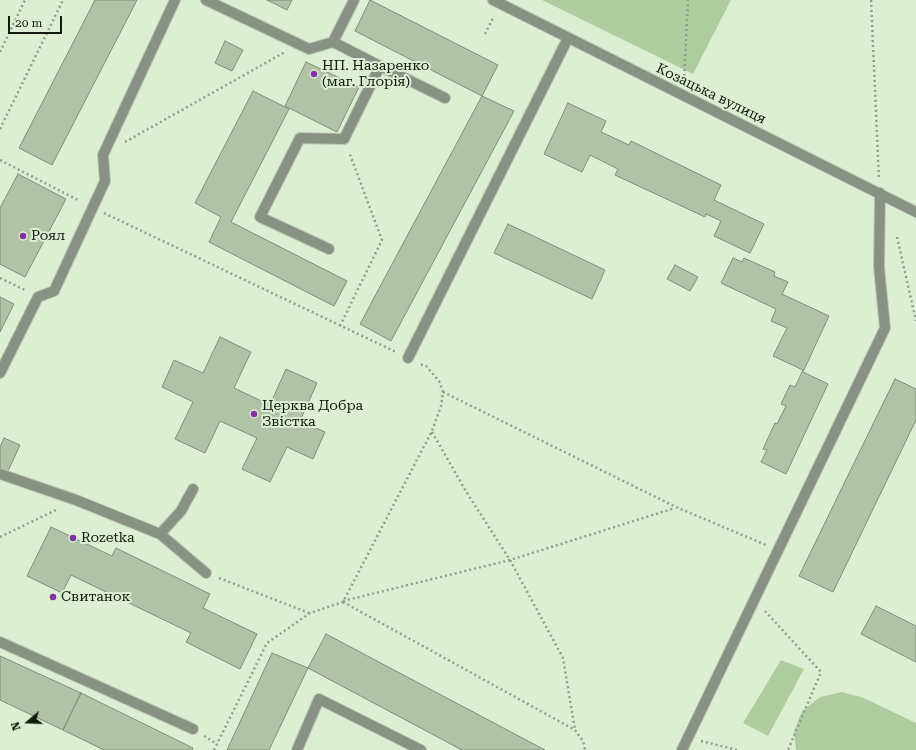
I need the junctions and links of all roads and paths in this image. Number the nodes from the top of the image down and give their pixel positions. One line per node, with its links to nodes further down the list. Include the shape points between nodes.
1 (25, 0): 12 (path)
2 (64, 0): 16 (path)
3 (175, 0): 21 (street, via 103,155 105,181)
4 (206, 0): 11 (street)
5 (354, 0): 10 (street)
6 (493, 0): 9 (street, Козацька вулиця)
7 (688, 0): 14 (path)
8 (872, 0): 20 (path)
9 (568, 38): 14 (street, Козацька вулиця); 29 (street)
10 (333, 42): 11 (street, via 309,49); 13 (street)
11 (299, 44): 18 (path)
12 (0, 52)
13 (380, 66): 15 (street); 17 (street)
14 (684, 96): 20 (street, Козацька вулиця)
15 (445, 98)
16 (0, 129)
17 (344, 139): 24 (street, via 300,138 260,217); 28 (path, via 382,240)
18 (123, 143)
19 (0, 160): 21 (path)
20 (880, 193): 22 (street, Козацька вулиця); 39 (street, via 879,266 885,328)
21 (92, 208): 26 (street, via 54,291); 28 (path)
22 (916, 212)
23 (897, 237): 27 (path)
24 (329, 249)
25 (0, 278): 26 (path)
26 (38, 297): 30 (street)
27 (916, 321)
28 (340, 326): 29 (path)
29 (408, 358): 31 (path, via 426,366 439,381)
30 (0, 373)
31 (443, 392): 32 (path); 36 (path)
32 (432, 431): 40 (path, via 467,493); 43 (path)
33 (0, 474): 35 (street)
34 (193, 489): 37 (street, via 181,511)
35 (76, 500): 37 (street); 38 (path)
36 (676, 507): 39 (path); 40 (path)
37 (160, 534): 41 (street)
38 (0, 538)
39 (778, 550): 42 (street)
40 (510, 560): 43 (path); 47 (path, via 563,658)
41 (206, 573): 44 (path)
42 (754, 600): 48 (street); 55 (path, via 821,672)
43 (343, 602): 44 (path); 47 (path)
44 (310, 613): 49 (path, via 267,643)
45 (0, 642): 46 (street)
46 (193, 729)
47 (575, 730): 52 (path, via 584,741)
48 (687, 738): 53 (street); 54 (path)
49 (214, 750)
50 (297, 750): 51 (street, via 319,699)
51 (421, 750)
52 (585, 750)
53 (682, 750)
54 (737, 750)
55 (788, 750)

